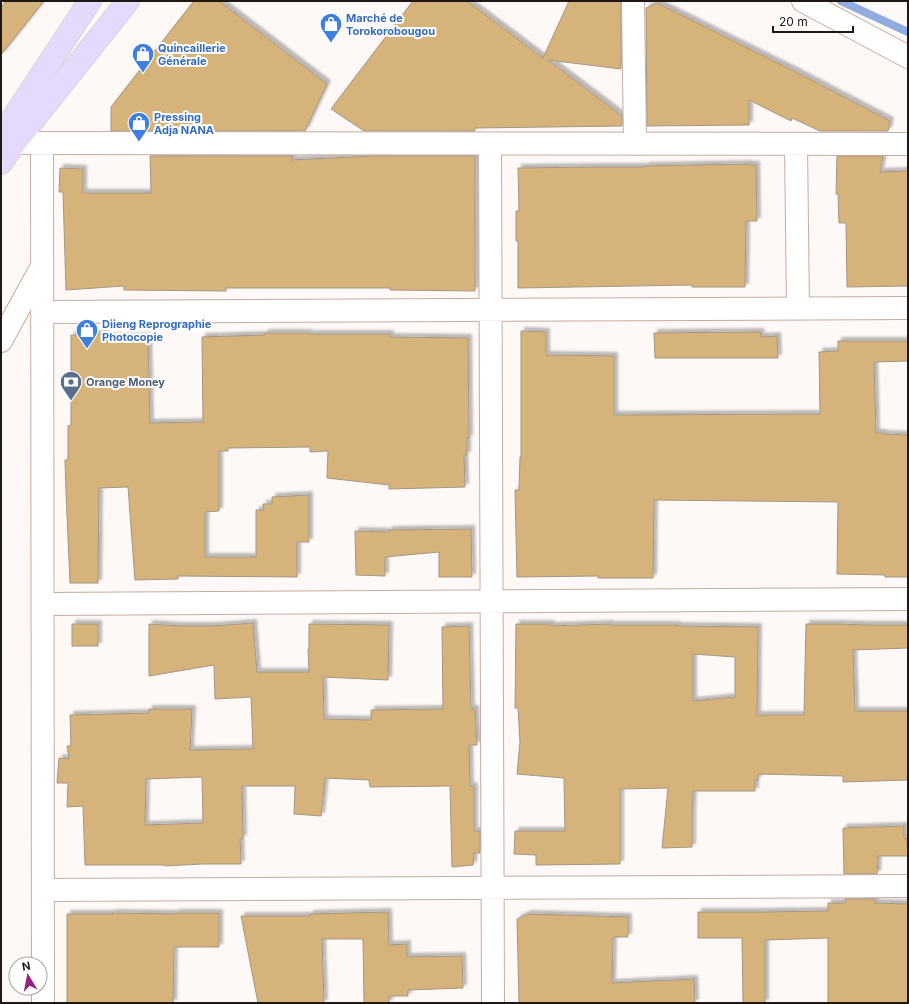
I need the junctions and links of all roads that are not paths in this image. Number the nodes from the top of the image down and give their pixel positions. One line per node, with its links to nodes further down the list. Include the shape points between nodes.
1 (90, 1): 6 (main road)
2 (128, 1): 6 (main road)
3 (633, 1): 9 (street)
4 (803, 1): 5 (street)
5 (908, 57)
6 (6, 141): 7 (street); 12 (main road)
7 (42, 143): 8 (street); 13 (street)
8 (490, 144): 9 (street); 16 (street)
9 (635, 144): 10 (street)
10 (796, 144): 11 (street); 14 (street)
11 (908, 144)
12 (1, 163)
13 (42, 265): 17 (street); 18 (street)
14 (798, 308): 15 (street); 16 (street)
15 (908, 308)
16 (490, 310): 17 (street); 20 (street)
17 (42, 312): 21 (street)
18 (1, 341)
19 (908, 599): 20 (street)
20 (491, 601): 21 (street); 23 (street)
21 (42, 604): 24 (street)
22 (908, 886): 23 (street)
23 (492, 888): 24 (street); 26 (street)
24 (43, 890): 25 (street)
25 (43, 1003)
26 (492, 1003)

